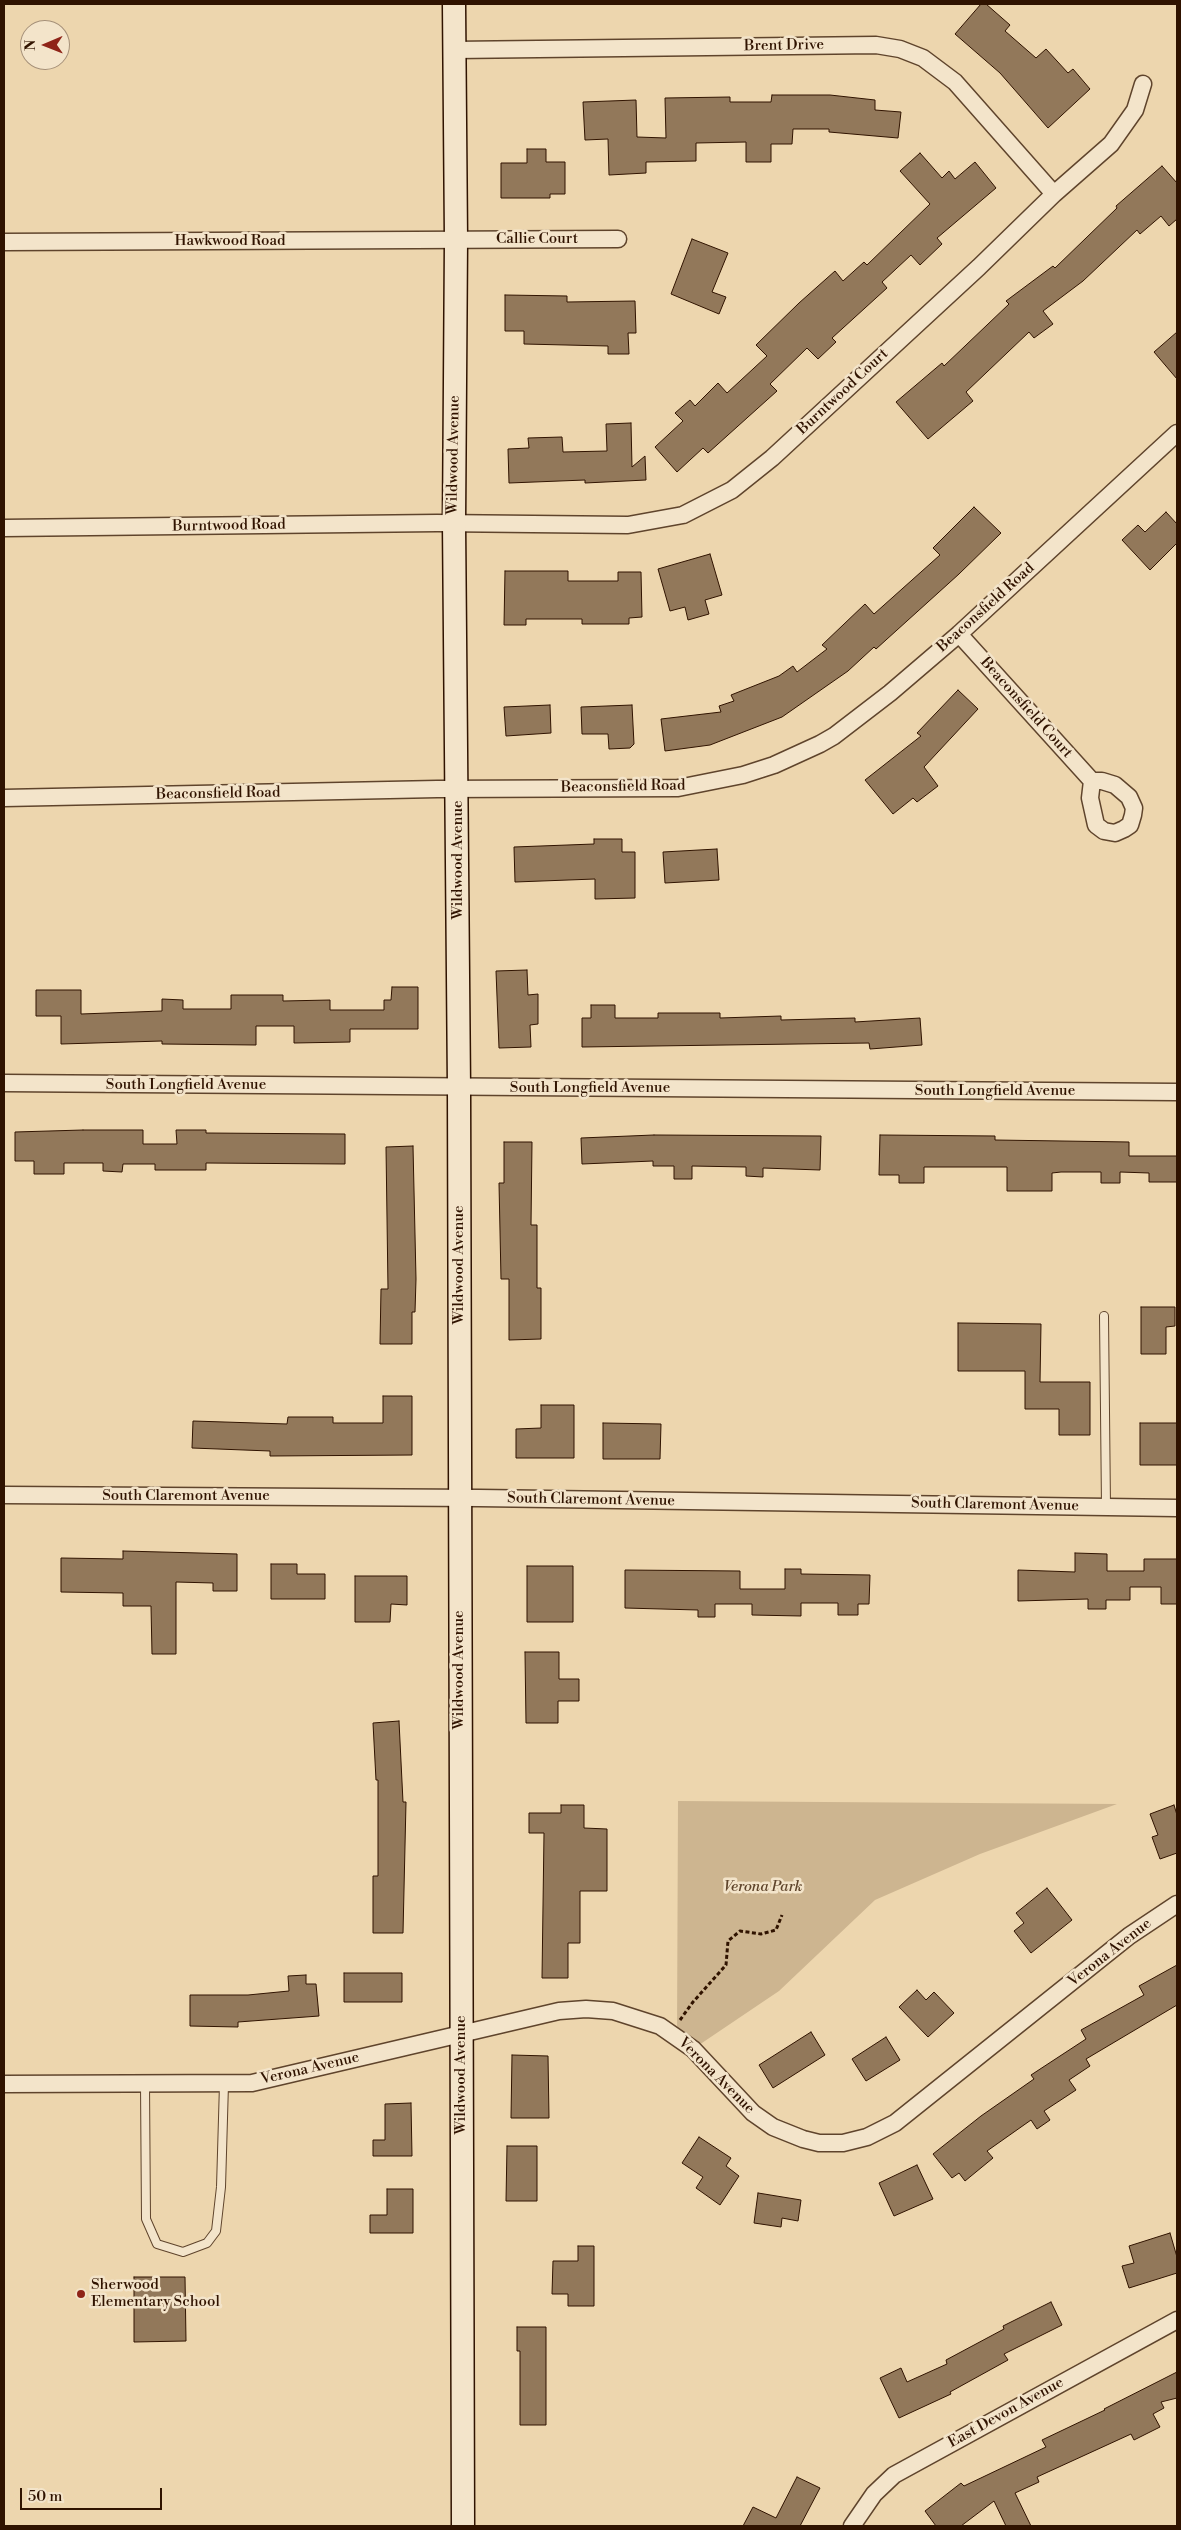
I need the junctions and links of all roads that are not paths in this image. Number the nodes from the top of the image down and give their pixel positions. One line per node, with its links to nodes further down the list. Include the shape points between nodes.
1 (454, 4): 2 (street, Wildwood Avenue)
2 (454, 50): 4 (street, Brent Drive, via 876,45 900,49 923,58 955,82); 6 (street, Wildwood Avenue)
3 (1142, 84): 4 (street, Burntwood Court, via 1135,110 1111,144)
4 (1054, 194): 9 (street, Burntwood Court, via 772,458 713,502 682,515 628,525)
5 (618, 238): 6 (street, Callie Court)
6 (456, 240): 7 (street, Hawkwood Road); 9 (street, Wildwood Avenue)
7 (4, 242)
8 (1177, 433): 11 (street, Beaconsfield Road)
9 (454, 523): 10 (street, Burntwood Road); 13 (street, Wildwood Avenue)
10 (4, 528)
11 (959, 634): 12 (street, Beaconsfield Court); 13 (street, Beaconsfield Road, via 834,736 743,775 678,788)
12 (1092, 781)
13 (457, 789): 14 (street, Beaconsfield Road); 16 (street, Wildwood Avenue)
14 (4, 798)
15 (4, 1083): 16 (street, South Longfield Avenue)
16 (459, 1088): 17 (street, South Longfield Avenue); 20 (street, Wildwood Avenue)
17 (1177, 1092)
18 (1104, 1316): 21 (lane)
19 (4, 1495): 20 (street, South Claremont Avenue)
20 (458, 1498): 21 (street, South Claremont Avenue); 24 (street, Wildwood Avenue)
21 (1106, 1507): 22 (street, South Claremont Avenue)
22 (1177, 1508)
23 (1177, 1904): 24 (street, Verona Avenue, via 1129,1936 895,2122 867,2137 843,2143 819,2143 773,2127 753,2113 693,2049 641,2018 613,2011 560,2010)
24 (461, 2035): 27 (street, Verona Avenue, via 252,2083); 29 (street, Wildwood Avenue)
25 (4, 2084): 26 (street, Verona Avenue)
26 (145, 2084): 27 (street, Verona Avenue); 27 (lane, via 146,2219 157,2244 183,2252 207,2243 216,2231 221,2187)
27 (224, 2084)
28 (1177, 2320): 30 (street, East Devon Avenue, via 894,2475 874,2494)
29 (462, 2526)
30 (852, 2526)

